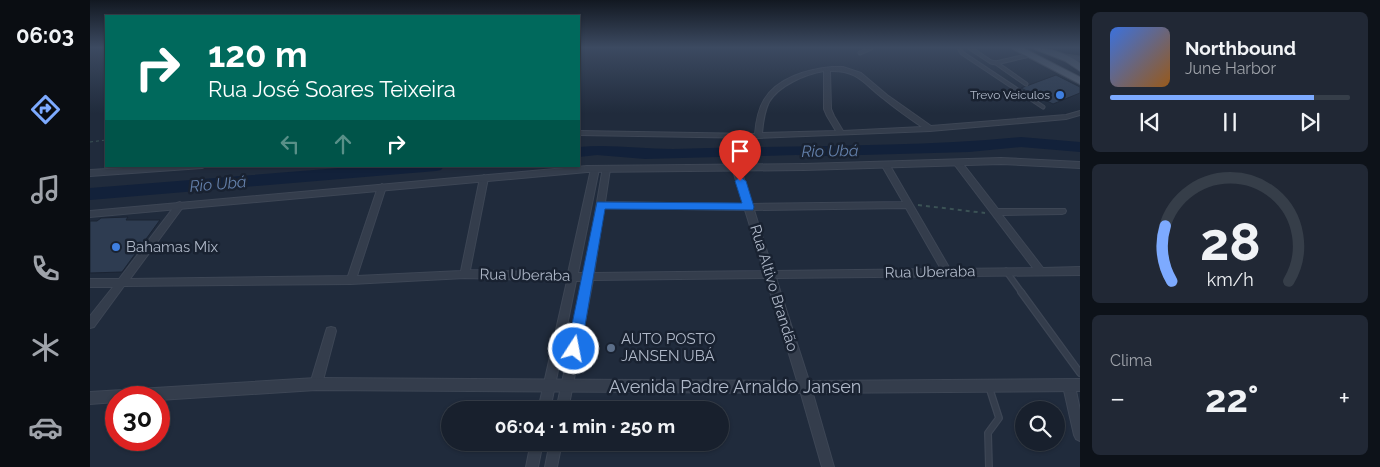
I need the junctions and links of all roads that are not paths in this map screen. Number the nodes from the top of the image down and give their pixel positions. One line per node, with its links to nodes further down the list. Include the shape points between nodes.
1 (827, 69): 13 (street, via 827,106)
2 (820, 70): 14 (street, via 810,71 769,96)
3 (846, 70): 11 (street, via 863,77)
4 (987, 70): 9 (lane)
5 (1006, 70): 8 (lane)
6 (1059, 70): 7 (main road)
7 (1080, 81)
8 (1026, 84)
9 (1043, 108)
10 (1080, 113): 11 (street)
11 (930, 129): 13 (street)
12 (580, 133): 14 (street)
13 (841, 133): 14 (street)
14 (758, 136)
15 (957, 162): 16 (street); 17 (street); 30 (street)
16 (885, 164): 19 (street); 27 (street)
17 (1080, 164)
18 (188, 167): 22 (street)
19 (736, 167): 20 (street); 28 (street, Rua Altivo Brandão)
20 (606, 169): 21 (street); 26 (street)
21 (595, 170): 23 (street); 39 (street)
22 (90, 174)
23 (484, 178): 24 (street); 36 (street)
24 (382, 186): 25 (street); 40 (street)
25 (180, 205): 31 (street); 41 (street)
26 (601, 205): 28 (street); 38 (street)
27 (908, 205): 28 (street); 35 (street)
28 (749, 207): 37 (street, Rua Altivo Brandão)
29 (1062, 211): 30 (street)
30 (995, 212): 32 (street)
31 (90, 214)
32 (1040, 270): 33 (street, Rua Uberaba); 34 (street, Rua Uberaba)
33 (1006, 271): 35 (street, Rua Uberaba); 45 (lane)
34 (1080, 271)
35 (947, 272): 37 (street, Rua Uberaba)
36 (465, 274): 39 (street, Rua Uberaba); 40 (street, Rua Uberaba)
37 (770, 274): 38 (street, Rua Uberaba); 51 (street, Rua Altivo Brandão)
38 (589, 276): 39 (street, Rua Uberaba); 47 (street)
39 (573, 277): 49 (street)
40 (351, 280): 41 (street, Rua Uberaba)
41 (123, 282): 42 (street, Rua Uberaba); 43 (street)
42 (90, 283)
43 (90, 324)
44 (331, 331): 46 (street)
45 (1080, 373)
46 (316, 384): 49 (street, Avenida Padre Arnaldo Jansen); 52 (street, Avenida Padre Arnaldo Jansen)
47 (567, 385): 49 (street, Avenida Padre Arnaldo Jansen); 51 (street, Avenida Padre Arnaldo Jansen); 54 (street)
48 (1074, 385): 50 (street, Avenida Padre Arnaldo Jansen); 55 (street)
49 (550, 386): 53 (street)
50 (989, 386): 51 (street, Avenida Padre Arnaldo Jansen); 61 (lane, via 999,418 988,433)
51 (806, 387): 60 (street, Rua Altivo Brandão)
52 (90, 398)
53 (546, 401)
54 (564, 401)
55 (1080, 434)
56 (535, 451): 58 (street)
57 (554, 451): 59 (street)
58 (532, 467)
59 (551, 467)
60 (828, 467)
61 (989, 467)

